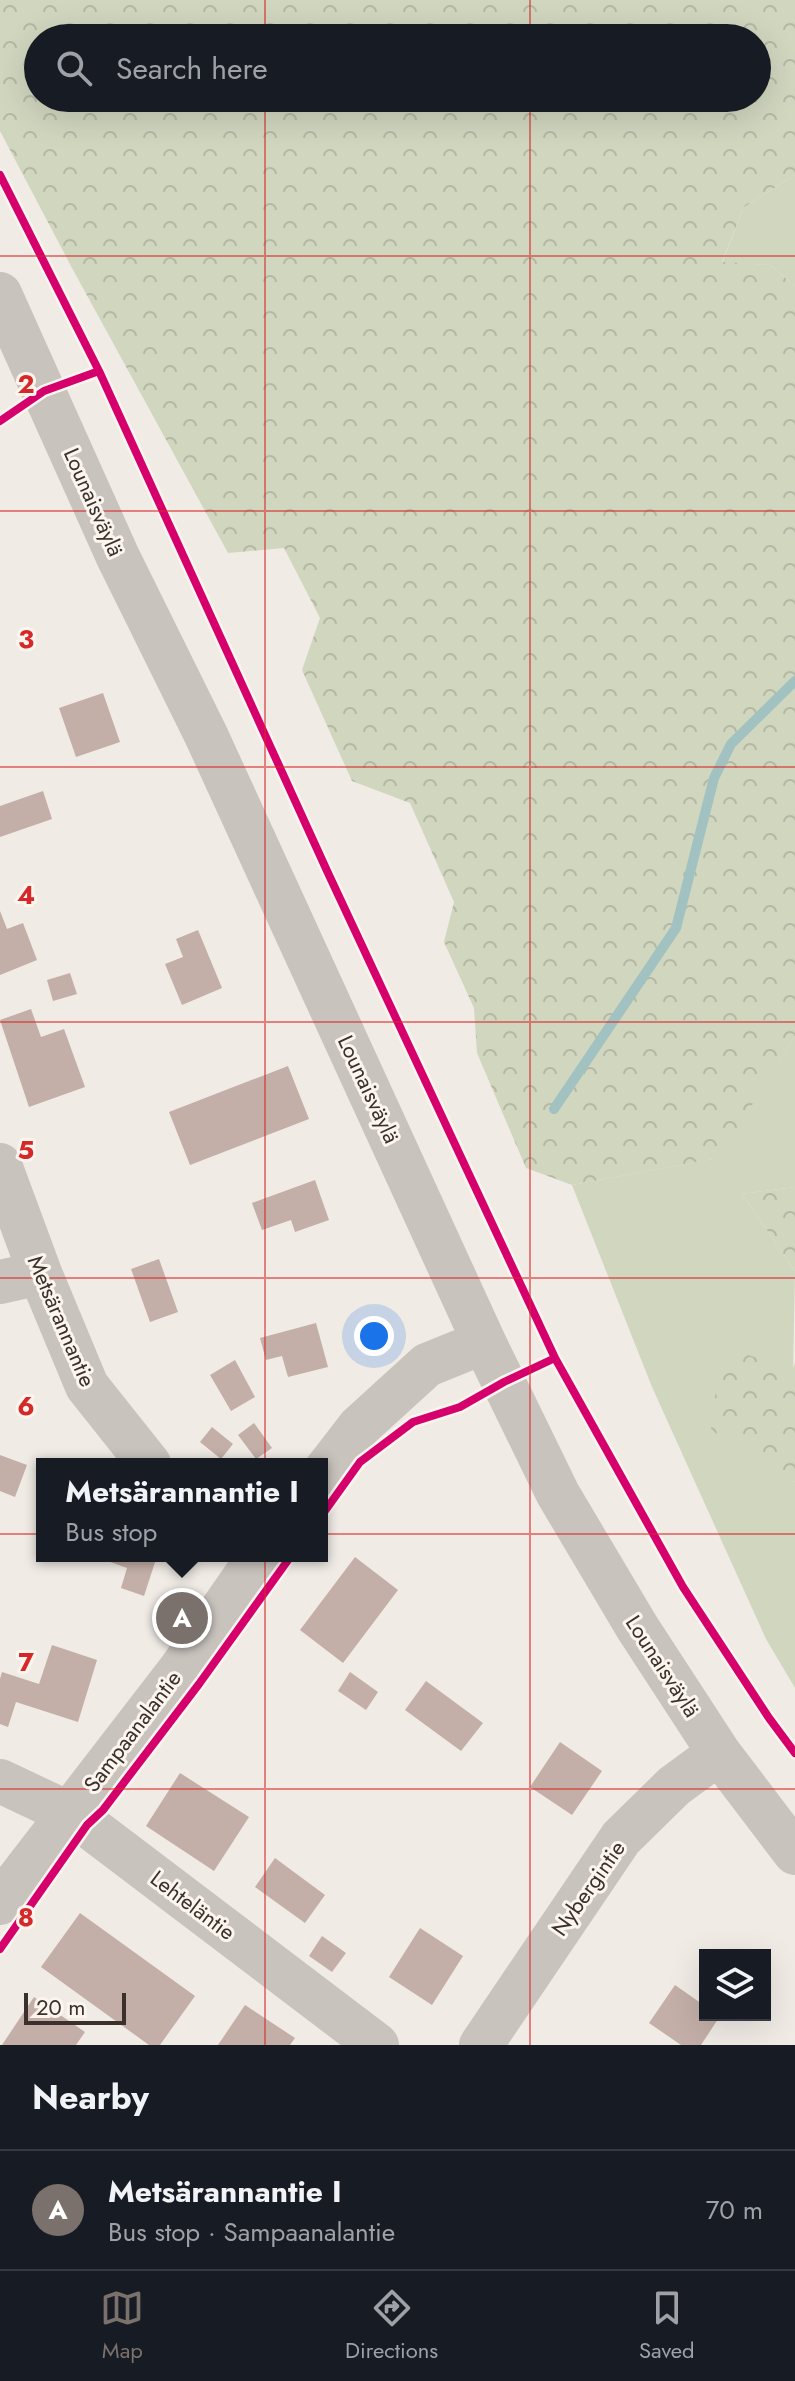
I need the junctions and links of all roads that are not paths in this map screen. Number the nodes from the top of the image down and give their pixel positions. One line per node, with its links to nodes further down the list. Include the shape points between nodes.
1 (0, 294): 4 (street, Lounaisväylä)
2 (0, 1165): 3 (street, Metsärannantie)
3 (20, 1278): 5 (street, Metsärannantie, via 87,1386)
4 (484, 1342): 6 (street, via 427,1365 359,1427); 8 (street, Lounaisväylä, via 558,1494)
5 (144, 1458)
6 (328, 1467)
7 (254, 1562): 10 (street, Sampaanalantie, via 179,1671)
8 (719, 1753): 11 (street, Lounaisväylä); 14 (street, Nybergintie, via 674,1786 621,1838)
9 (0, 1781): 10 (street, Lehteläntie)
10 (68, 1813): 12 (street, Sampaanalantie); 13 (street, Lehteläntie)
11 (795, 1853)
12 (0, 1903)
13 (377, 2045)
14 (481, 2045)

